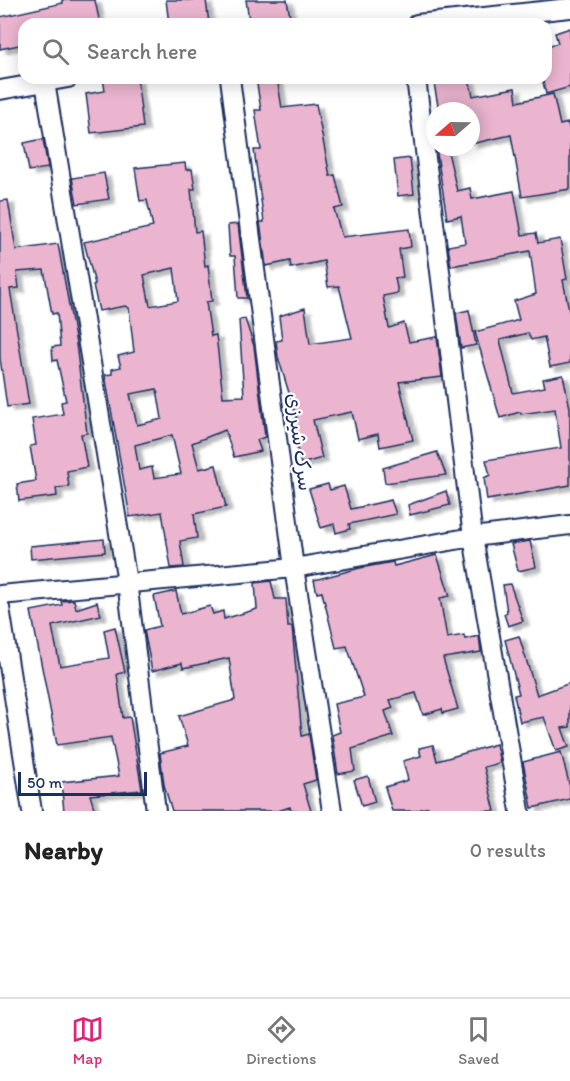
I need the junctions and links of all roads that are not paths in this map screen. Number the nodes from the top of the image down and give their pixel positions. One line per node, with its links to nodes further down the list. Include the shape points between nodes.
1 (570, 8): 2 (street)
2 (474, 18)
3 (34, 84): 7 (street)
4 (45, 84): 11 (street)
5 (231, 84): 10 (street, سرک شیرزی)
6 (417, 84): 9 (street)
7 (0, 90)
8 (570, 525): 9 (street)
9 (473, 537): 10 (street); 17 (street)
10 (294, 568): 11 (street); 16 (street, سرک شیرزی)
11 (127, 582): 12 (street); 15 (street)
12 (0, 595)
13 (0, 609): 14 (street)
14 (32, 811)
15 (156, 811)
16 (332, 811)
17 (520, 811)

